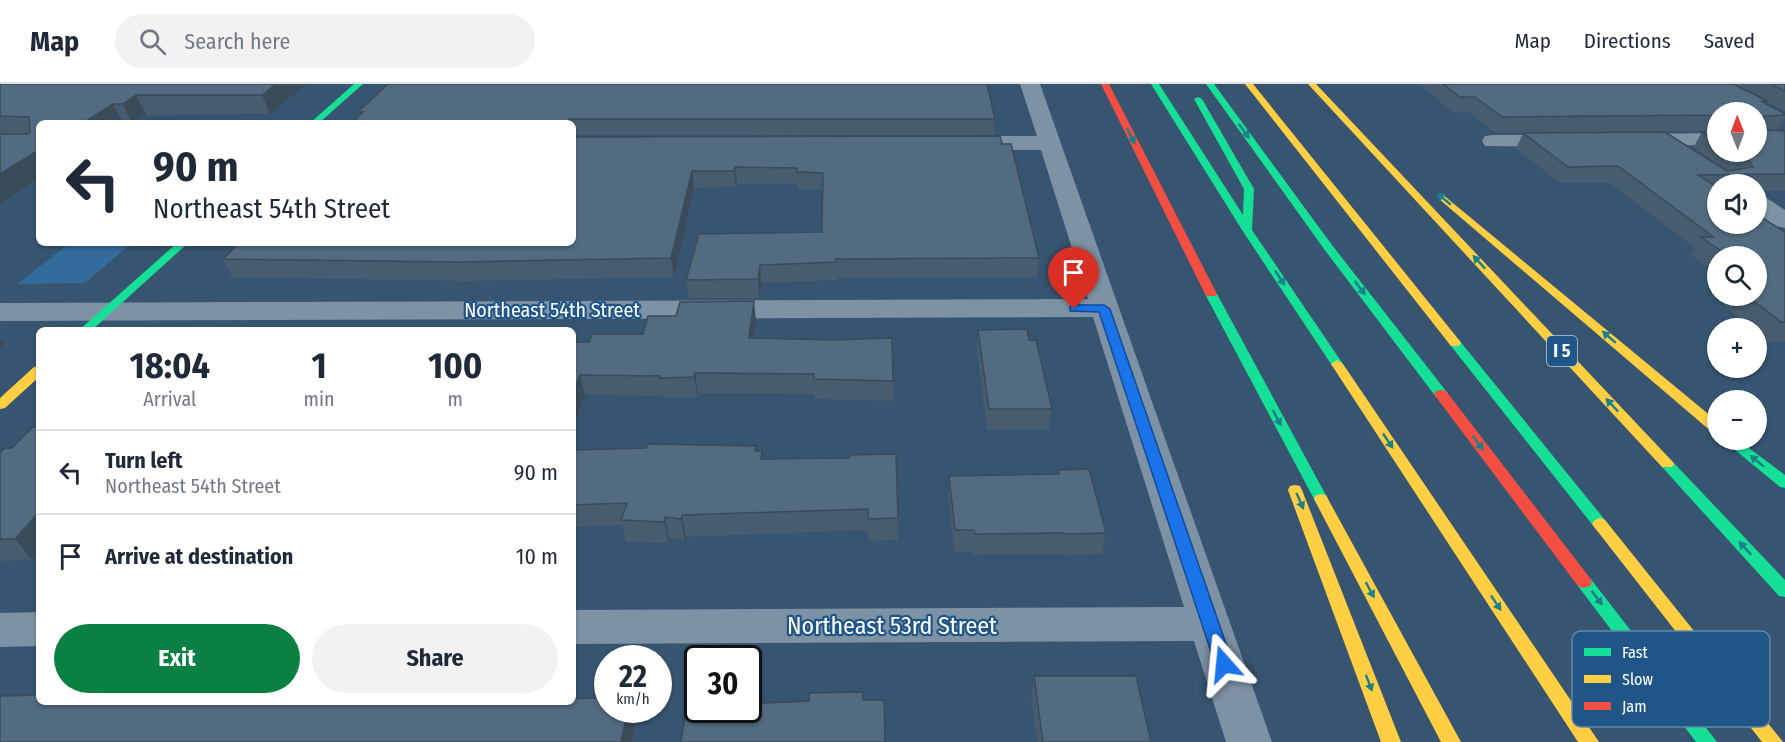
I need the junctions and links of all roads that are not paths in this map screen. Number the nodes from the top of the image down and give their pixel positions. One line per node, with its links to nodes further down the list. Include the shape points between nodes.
1 (359, 84): 10 (main road)
2 (1030, 84): 17 (street)
3 (1105, 84): 23 (main road, one-way to 23)
4 (1155, 84): 21 (main road)
5 (1190, 84): 21 (main road, via 1249,189)
6 (1210, 84): 40 (main road, one-way to 40, via 1335,257)
7 (1249, 84): 41 (main road)
8 (1312, 84): 9 (main road, I 5)
9 (1339, 112): 30 (main road, one-way to 9); 35 (main road, I 5, one-way to 9)
10 (317, 120)
11 (1707, 139): 13 (street)
12 (1615, 140): 13 (street)
13 (1662, 140): 18 (street)
14 (1493, 141): 15 (street)
15 (1579, 141)
16 (938, 143): 17 (street)
17 (1050, 143): 24 (street)
18 (1691, 159)
19 (1767, 209): 20 (street)
20 (1785, 221)
21 (1248, 230): 42 (main road, one-way to 42)
22 (180, 246): 25 (main road)
23 (1200, 274): 31 (main road); 48 (main road, one-way to 48)
24 (1104, 309): 25 (street, Northeast 54th Street); 36 (street)
25 (106, 311): 26 (street, Northeast 54th Street); 27 (main road)
26 (0, 312)
27 (88, 327)
28 (36, 373): 29 (main road)
29 (0, 405)
30 (1707, 421)
31 (1270, 434)
32 (1743, 450): 34 (main road, one-way to 32)
33 (1289, 477): 47 (main road, one-way to 47)
34 (1785, 483)
35 (1785, 591)
36 (1211, 624): 37 (street, Northeast 53rd Street); 46 (street)
37 (576, 627)
38 (36, 629): 39 (street)
39 (0, 630)
40 (1622, 631)
41 (1685, 631)
42 (1572, 716)
43 (1579, 727): 49 (main road, one-way to 49)
44 (1695, 727): 50 (main road, one-way to 50)
45 (1761, 727): 51 (main road)
46 (1250, 742)
47 (1391, 742)
48 (1451, 742)
49 (1589, 742)
50 (1707, 742)
51 (1773, 742)

